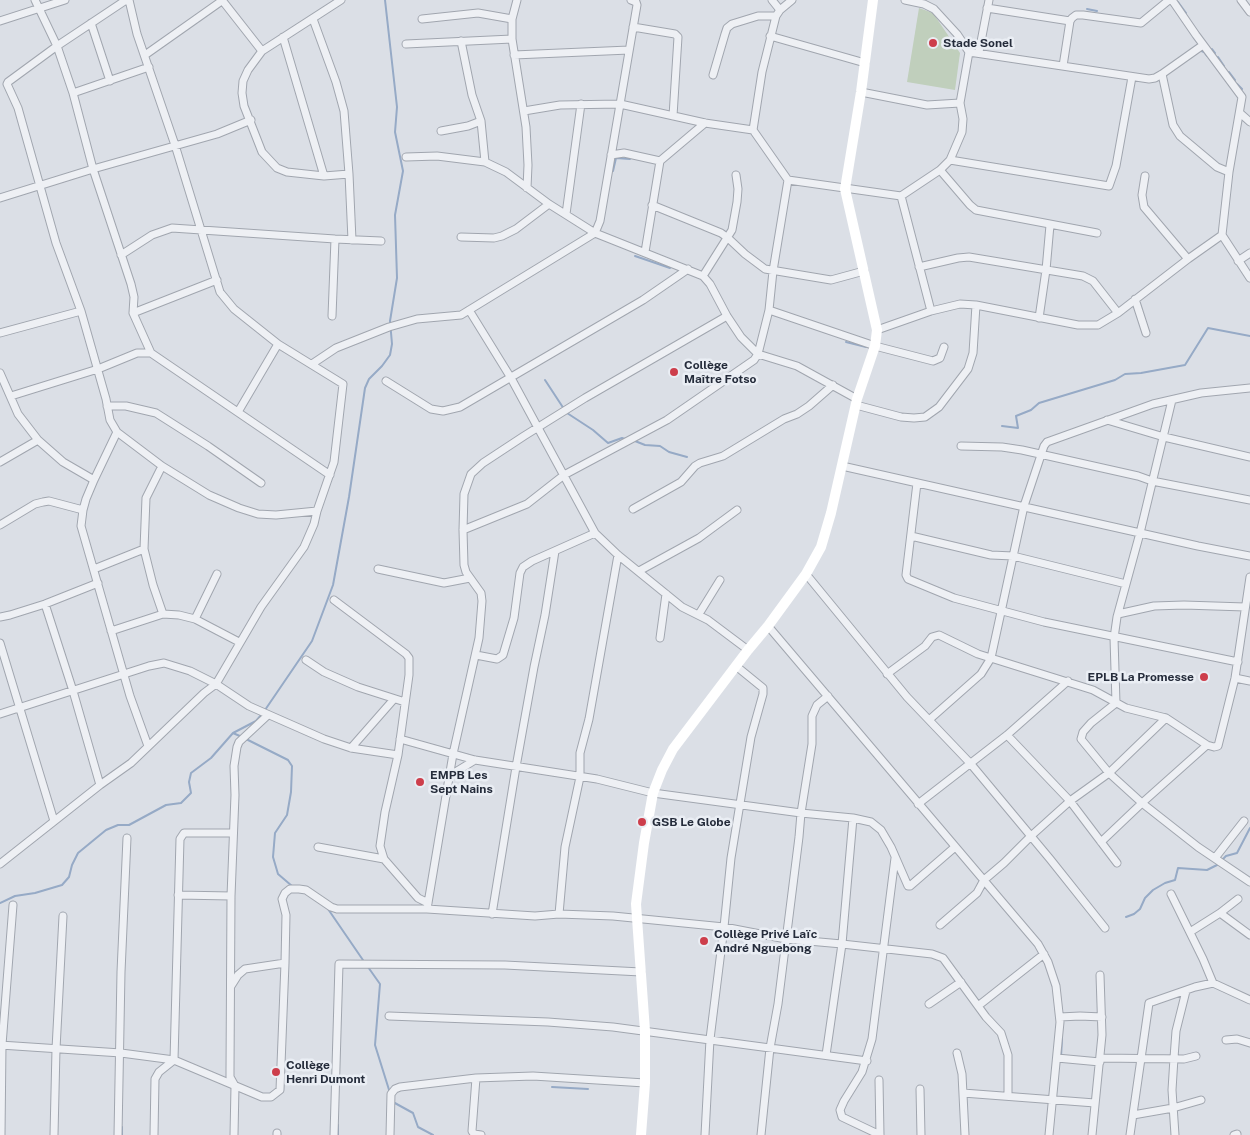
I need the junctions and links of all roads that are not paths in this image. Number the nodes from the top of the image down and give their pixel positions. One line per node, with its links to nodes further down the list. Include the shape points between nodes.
1 (35, 0): 16 (street)
2 (65, 0): 16 (street)
3 (127, 0): 24 (street); 37 (street)
4 (222, 0): 34 (street); 37 (street)
5 (518, 0): 20 (street)
6 (631, 0): 25 (street, via 637,5)
7 (772, 0): 18 (street)
8 (792, 0): 18 (street)
9 (873, 0): 39 (main road)
10 (905, 0): 35 (street, via 934,9)
11 (989, 0): 15 (street)
12 (1171, 0): 23 (street, via 1141,23 1083,15 1076,15); 31 (street)
13 (1241, 0): 17 (street)
14 (338, 1): 21 (street)
15 (987, 8): 23 (street); 36 (street)
16 (38, 9): 22 (street); 32 (street)
17 (1250, 12)
18 (778, 13): 26 (street); 43 (street, via 749,18 727,28)
19 (422, 18): 20 (street, via 478,13)
20 (512, 18): 28 (street)
21 (313, 19): 27 (street); 73 (street, via 344,111)
22 (0, 21)
23 (1070, 21): 40 (street)
24 (91, 22): 32 (street); 45 (street)
25 (633, 27): 33 (street); 55 (street, via 678,36)
26 (770, 36): 39 (street); 60 (street)
27 (283, 37): 34 (street); 75 (street)
28 (512, 39): 29 (street); 38 (street)
29 (461, 41): 30 (street); 57 (street)
30 (406, 44)
31 (1203, 45): 42 (street); 49 (street)
32 (57, 46): 48 (street); 78 (street, via 7,84 18,108)
33 (629, 50): 38 (street); 52 (street)
34 (262, 51): 56 (street, via 248,70 242,93)
35 (969, 52): 36 (street); 50 (street)
36 (979, 52): 40 (street)
37 (145, 55): 41 (street)
38 (514, 55): 53 (street)
39 (865, 63): 47 (main road)
40 (1063, 66): 44 (street)
41 (149, 68): 45 (street); 63 (street)
42 (1162, 74): 44 (street, via 1149,79); 72 (street, via 1173,125 1180,136 1216,166)
43 (713, 75)
44 (1132, 77): 67 (street, via 1116,166 1109,186)
45 (110, 81): 48 (street)
46 (1250, 91): 49 (street)
47 (861, 92): 50 (street, via 927,105); 80 (main road)
48 (73, 93): 70 (street)
49 (1242, 97): 54 (street)
50 (960, 103): 67 (street, via 962,132)
51 (581, 104): 52 (street); 53 (street); 85 (street)
52 (620, 104): 55 (street); 62 (street)
53 (524, 111): 79 (street)
54 (1240, 113): 58 (street); 72 (street)
55 (673, 116): 59 (street)
56 (251, 120): 63 (street, via 217,134); 75 (street, via 262,152 277,168)
57 (480, 121): 61 (street); 69 (street)
58 (1250, 122)
59 (705, 123): 60 (street); 68 (street)
60 (753, 130): 77 (street)
61 (441, 131)
62 (614, 142): 64 (street); 65 (street)
63 (175, 145): 70 (street); 87 (street)
64 (624, 153): 65 (street); 68 (street)
65 (611, 155): 88 (street)
66 (406, 157): 69 (street, via 437,156)
67 (950, 160): 71 (street)
68 (660, 161): 84 (street)
69 (485, 162): 79 (street, via 506,172)
70 (93, 169): 78 (street); 98 (street)
71 (940, 170): 81 (street); 86 (street, via 976,210)
72 (1229, 172): 90 (street)
73 (349, 174): 75 (street); 94 (street)
74 (736, 175): 92 (street, via 736,209)
75 (324, 176)
76 (1145, 176): 99 (street, via 1144,207)
77 (788, 180): 80 (street); 104 (street)
78 (39, 185): 82 (street); 113 (street)
79 (527, 188): 83 (street)
80 (845, 189): 81 (street); 105 (main road)
81 (901, 196): 101 (street)
82 (0, 198)
83 (549, 204): 85 (street); 91 (street, via 502,236)
84 (652, 205): 92 (street); 96 (street)
85 (566, 214): 88 (street)
86 (1050, 225): 89 (street); 103 (street)
87 (200, 229): 93 (street); 98 (street, via 172,228 152,235); 108 (street)
88 (595, 233): 96 (street); 111 (street)
89 (1097, 233)
90 (1222, 235): 99 (street); 100 (street)
91 (461, 237)
92 (728, 238): 104 (street, via 759,265); 106 (street)
93 (335, 239): 94 (street); 117 (street)
94 (352, 240): 95 (street)
95 (381, 241)
96 (645, 252): 102 (street)
97 (1250, 252): 100 (street)
98 (121, 255): 115 (street, via 134,297)
99 (1188, 258): 109 (street)
100 (1238, 261): 107 (street)
101 (919, 267): 103 (street, via 969,257); 114 (street)
102 (688, 269): 106 (street); 131 (street, via 643,300)
103 (1046, 270): 116 (street, via 1088,278); 119 (street)
104 (773, 271): 105 (street, via 831,280); 112 (street)
105 (864, 271): 120 (main road)
106 (703, 276): 118 (street)
107 (1250, 278)
108 (217, 280): 115 (street); 123 (street, via 220,292 230,305)
109 (1135, 300): 116 (street); 122 (street)
110 (976, 305): 114 (street, via 960,304); 119 (street); 137 (street, via 973,353 968,369 939,407 925,417 914,418)
111 (469, 310): 128 (street, via 456,317 417,319 371,334 336,348); 131 (street)
112 (768, 310): 124 (street); 127 (street)
113 (81, 311): 121 (street); 129 (street)
114 (931, 311): 120 (street)
115 (133, 312): 126 (street)
116 (1118, 313): 119 (street, via 1098,325)
117 (332, 316)
118 (726, 316): 127 (street); 141 (street)
119 (1039, 318)
120 (877, 330): 124 (main road)
121 (0, 333)
122 (1146, 333)
123 (278, 344): 128 (street); 139 (street)
124 (875, 346): 125 (street, via 933,360 940,358); 137 (main road)
125 (944, 347)
126 (151, 353): 129 (street, via 137,353); 139 (street)
127 (758, 354): 133 (street, via 797,366); 152 (street, via 749,364 667,420)
128 (312, 364): 151 (street, via 343,384)
129 (98, 369): 135 (street); 138 (street)
130 (0, 373): 135 (street)
131 (511, 378): 132 (street, via 460,407 443,411 425,405); 141 (street)
132 (386, 382)
133 (833, 385): 137 (street); 159 (street, via 810,406 724,456 700,463 681,482)
134 (1250, 388): 136 (street)
135 (11, 396): 144 (street, via 18,414)
136 (1172, 400): 140 (street); 143 (street)
137 (856, 402): 150 (main road)
138 (108, 406): 142 (street, via 110,420); 155 (street, via 126,406 156,413)
139 (238, 412): 151 (street)
140 (1106, 420): 143 (street); 146 (street, via 1050,440)
141 (538, 428): 152 (street); 164 (street, via 471,474 464,494)
142 (117, 432): 149 (street); 153 (street)
143 (1164, 437): 147 (street); 154 (street)
144 (38, 440): 148 (street); 153 (street, via 63,462)
145 (961, 446): 146 (street, via 1002,447)
146 (1040, 455): 154 (street); 158 (street)
147 (1250, 457)
148 (0, 462)
149 (162, 466): 162 (street, via 209,494 258,514); 168 (street, via 146,498)
150 (842, 466): 156 (street); 177 (main road, via 821,547)
151 (330, 475): 162 (street)
152 (564, 475): 164 (street, via 527,504); 165 (street)
153 (94, 480): 160 (street)
154 (1152, 481): 157 (street); 166 (street)
155 (261, 483)
156 (917, 483): 158 (street); 167 (street)
157 (1250, 500)
158 (1024, 506): 166 (street); 171 (street)
159 (633, 509)
160 (83, 510): 163 (street, via 43,502); 173 (street, via 81,526)
161 (737, 510): 175 (street, via 699,538)
162 (316, 511): 197 (street, via 304,547)
163 (0, 525)
164 (463, 530): 179 (street, via 464,566)
165 (595, 532): 169 (street); 170 (street)
166 (1140, 533): 172 (street); 182 (street)
167 (911, 536): 171 (street, via 991,555); 187 (street, via 906,578 954,598)
168 (144, 549): 173 (street); 188 (street)
169 (555, 550): 200 (street, via 532,561 520,573 514,618 503,654 497,659); 230 (street)
170 (618, 555): 175 (street); 233 (street, via 580,753)
171 (1013, 556): 182 (street); 187 (street)
172 (1250, 556)
173 (94, 569): 181 (street)
174 (378, 569): 179 (street, via 444,583)
175 (639, 571): 183 (street)
176 (217, 574): 192 (street)
177 (806, 574): 193 (main road); 206 (street)
178 (1250, 577): 186 (street)
179 (470, 578): 200 (street, via 481,593 482,601)
180 (720, 580): 189 (street)
181 (98, 582): 185 (street); 194 (street)
182 (1126, 584): 190 (street)
183 (666, 594): 189 (street, via 682,607); 195 (street)
184 (334, 600): 214 (street, via 406,654 409,662)
185 (45, 604): 191 (street); 211 (street)
186 (1245, 607): 190 (street, via 1154,606); 203 (street)
187 (1002, 610): 196 (street); 201 (street)
188 (164, 614): 192 (street); 194 (street)
189 (699, 614): 199 (street)
190 (1118, 614): 196 (street)
191 (0, 617)
192 (195, 619): 197 (street)
193 (768, 626): 199 (main road); 212 (street)
194 (112, 630): 205 (street)
195 (660, 638)
196 (1114, 638): 203 (street); 215 (street)
197 (239, 642): 210 (street)
198 (0, 644): 216 (street)
199 (748, 650): 204 (main road)
200 (476, 655): 226 (street)
201 (990, 658): 206 (street, via 936,635); 208 (street); 220 (street, via 981,674)
202 (306, 660): 213 (street, via 324,672)
203 (1238, 662): 207 (street)
204 (736, 666): 235 (main road, via 673,748); 238 (street, via 763,690)
205 (125, 674): 210 (street, via 164,663); 211 (street); 224 (street)
206 (888, 674): 220 (street)
207 (1235, 678): 209 (street); 223 (street, via 1219,744 1214,748)
208 (1068, 681): 215 (street); 221 (street)
209 (1250, 681)
210 (216, 684): 218 (street); 224 (street)
211 (73, 691): 216 (street); 234 (street)
212 (828, 696): 239 (street); 240 (street, via 817,705 812,716 812,744)
213 (394, 699): 214 (street); 225 (street)
214 (405, 702): 222 (street)
215 (1116, 703): 219 (street); 231 (street, via 1091,722 1081,736)
216 (19, 708): 217 (street); 242 (street)
217 (0, 714)
218 (268, 715): 225 (street); 244 (street, via 237,747)
219 (1166, 718): 223 (street); 231 (street)
220 (929, 720): 229 (street)
221 (1007, 735): 229 (street); 236 (street)
222 (400, 739): 226 (street); 227 (street)
223 (1208, 745): 237 (street)
224 (148, 746): 234 (street)
225 (352, 748): 227 (street)
226 (453, 754): 228 (street); 232 (street)
227 (398, 755): 252 (street, via 380,846)
228 (475, 760): 230 (street); 232 (street)
229 (970, 763): 239 (street); 245 (street)
230 (516, 767): 233 (street); 264 (street)
231 (1109, 773): 236 (street); 237 (street)
232 (449, 776): 262 (street)
233 (580, 777): 235 (street); 265 (street, via 566,847)
234 (100, 785): 242 (street)
235 (654, 793): 238 (street); 267 (main road, via 640,873)
236 (1070, 802): 245 (street); 247 (street)
237 (1142, 803): 247 (street); 251 (street)
238 (739, 804): 240 (street); 269 (street)
239 (918, 804): 249 (street)
240 (800, 813): 241 (street); 273 (street)
241 (854, 818): 250 (street, via 876,825); 274 (street)
242 (54, 821): 254 (street)
243 (1244, 821): 251 (street)
244 (233, 832): 258 (street, via 184,832); 259 (street)
245 (1031, 836): 255 (street); 270 (street)
246 (127, 838): 298 (street)
247 (1101, 842): 253 (street)
248 (318, 847): 252 (street)
249 (955, 847): 250 (street, via 910,886 906,885); 255 (street)
250 (895, 858): 275 (street)
251 (1215, 858): 256 (street)
252 (384, 859): 262 (street)
253 (1117, 863)
254 (0, 864)
255 (984, 880): 268 (street, via 977,893); 276 (street)
256 (1250, 882)
257 (1171, 894): 271 (street)
258 (178, 895): 259 (street); 305 (street)
259 (231, 896): 282 (street)
260 (1238, 899): 263 (street)
261 (13, 905): 285 (street)
262 (427, 906): 264 (street); 277 (street, via 337,909 306,890 290,889 282,899 286,915)
263 (1220, 913): 271 (street); 272 (street)
264 (492, 914): 265 (street)
265 (559, 914): 267 (street)
266 (64, 916): 296 (street)
267 (637, 919): 269 (street); 278 (main road)
268 (940, 926)
269 (724, 927): 273 (street); 292 (street)
270 (1105, 928)
271 (1190, 932): 281 (street)
272 (1250, 935)
273 (786, 938): 274 (street); 297 (street)
274 (842, 944): 275 (street); 300 (street)
275 (884, 949): 280 (street, via 938,955); 307 (street)
276 (1044, 954): 287 (street); 289 (street, via 1055,980)
277 (285, 963): 282 (street, via 252,966 238,975); 311 (street, via 280,1090 267,1098)
278 (641, 972): 291 (main road); 325 (street, via 505,965 339,964)
279 (1100, 976): 290 (street)
280 (961, 982): 286 (street); 287 (street)
281 (1213, 983): 283 (street); 284 (street)
282 (230, 986): 311 (street, via 230,1077)
283 (1186, 991): 303 (street, via 1149,1003); 304 (street, via 1176,1031)
284 (1250, 1000)
285 (3, 1001): 295 (street)
286 (929, 1004)
287 (978, 1006): 314 (street, via 1001,1033 1005,1044)
288 (388, 1016): 291 (street, via 548,1022)
289 (1060, 1017): 290 (street); 302 (street)
290 (1102, 1017): 306 (street)
291 (646, 1031): 292 (street); 310 (main road)
292 (710, 1039): 297 (street); 329 (street)
293 (1226, 1040): 294 (street)
294 (1250, 1043)
295 (1, 1045): 296 (street); 320 (street)
296 (56, 1048): 298 (street); 321 (street)
297 (770, 1048): 300 (street); 330 (street)
298 (121, 1053): 305 (street); 322 (street)
299 (957, 1053): 313 (street)
300 (826, 1055): 307 (street)
301 (1196, 1056): 304 (street)
302 (1057, 1058): 306 (street); 315 (street)
303 (1141, 1058): 304 (street); 306 (street); 319 (street)
304 (1174, 1058): 318 (street)
305 (174, 1060): 311 (street); 323 (street, via 159,1072 155,1080)
306 (1100, 1060): 317 (street)
307 (866, 1061): 331 (street, via 840,1115)
308 (476, 1078): 310 (street); 326 (street, via 395,1089 391,1094); 327 (street, via 472,1132)
309 (879, 1080): 331 (street)
310 (645, 1082): 328 (main road)
311 (235, 1086): 324 (street)
312 (920, 1088): 332 (street)
313 (963, 1093): 314 (street); 333 (street)
314 (1008, 1096): 315 (street)
315 (1053, 1100): 317 (street); 334 (street)
316 (1201, 1100): 318 (street)
317 (1095, 1103): 335 (street)
318 (1173, 1108): 319 (street); 337 (street)
319 (1133, 1115): 336 (street)
320 (1, 1135)
321 (54, 1135)
322 (118, 1135)
323 (154, 1135)
324 (234, 1135)
325 (334, 1135)
326 (390, 1135)
327 (481, 1135)
328 (640, 1135)
329 (705, 1135)
330 (761, 1135)
331 (880, 1135)
332 (921, 1135)
333 (966, 1135)
334 (1049, 1135)
335 (1092, 1135)
336 (1130, 1135)
337 (1175, 1135)

